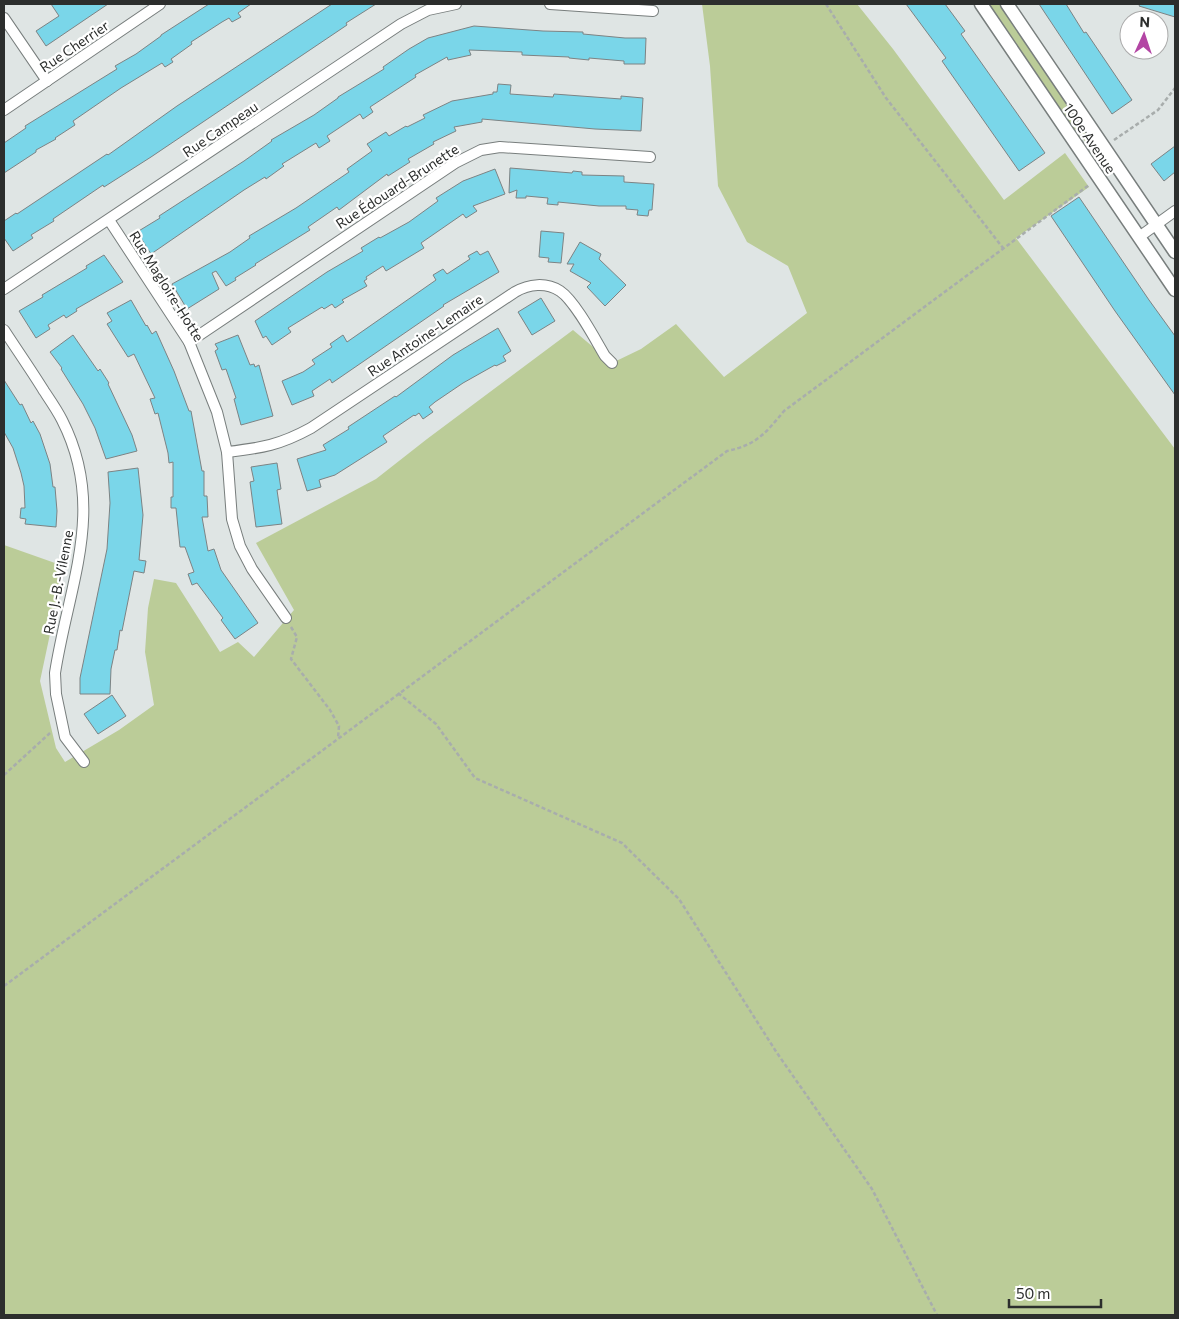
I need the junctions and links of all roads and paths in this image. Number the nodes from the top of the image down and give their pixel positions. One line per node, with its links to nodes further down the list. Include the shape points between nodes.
1 (159, 4): 9 (street, Rue Cherrier)
2 (456, 4): 16 (street, Rue Campeau, via 428,10 401,24)
3 (550, 4): 7 (street)
4 (826, 4): 19 (path, via 886,98)
5 (981, 4): 18 (street, 100e Avenue)
6 (1006, 4): 17 (street, 100e Avenue)
7 (654, 11)
8 (4, 18): 9 (street)
9 (46, 81): 11 (street, Rue Cherrier)
10 (1175, 88): 12 (path, via 1158,110)
11 (4, 110)
12 (1114, 140)
13 (650, 157): 24 (street, Rue Édouard-Brunette, via 507,147 481,150 455,163)
14 (1089, 185): 19 (path)
15 (1175, 211): 17 (street)
16 (109, 220): 21 (street, Rue Campeau); 24 (street, Rue Magloire-Hotte)
17 (1156, 225): 18 (street); 20 (street, 100e Avenue)
18 (1139, 237): 22 (street, 100e Avenue)
19 (1003, 248): 28 (path, via 784,411 767,432 745,447 726,451)
20 (1175, 252)
21 (4, 289)
22 (1175, 290)
23 (4, 330): 31 (street, Rue J.-B.-Vilenne, via 62,419 75,451 82,482 82,544 55,672 65,737)
24 (189, 342): 26 (street, Rue Magloire-Hotte, via 217,412)
25 (612, 363): 26 (street, Rue Antoine-Lemaire, via 570,300 548,286 530,285 311,428 289,440 262,448)
26 (227, 452): 27 (street, Rue Magloire-Hotte, via 232,519 240,546)
27 (286, 618): 30 (path, via 297,637 291,659 330,710 339,726)
28 (398, 693): 30 (path); 34 (path, via 436,724 476,778 622,843 679,899 776,1053 872,1189)
29 (50, 732): 32 (path)
30 (338, 738): 33 (path)
31 (84, 762)
32 (4, 775)
33 (4, 986)
34 (937, 1315)

